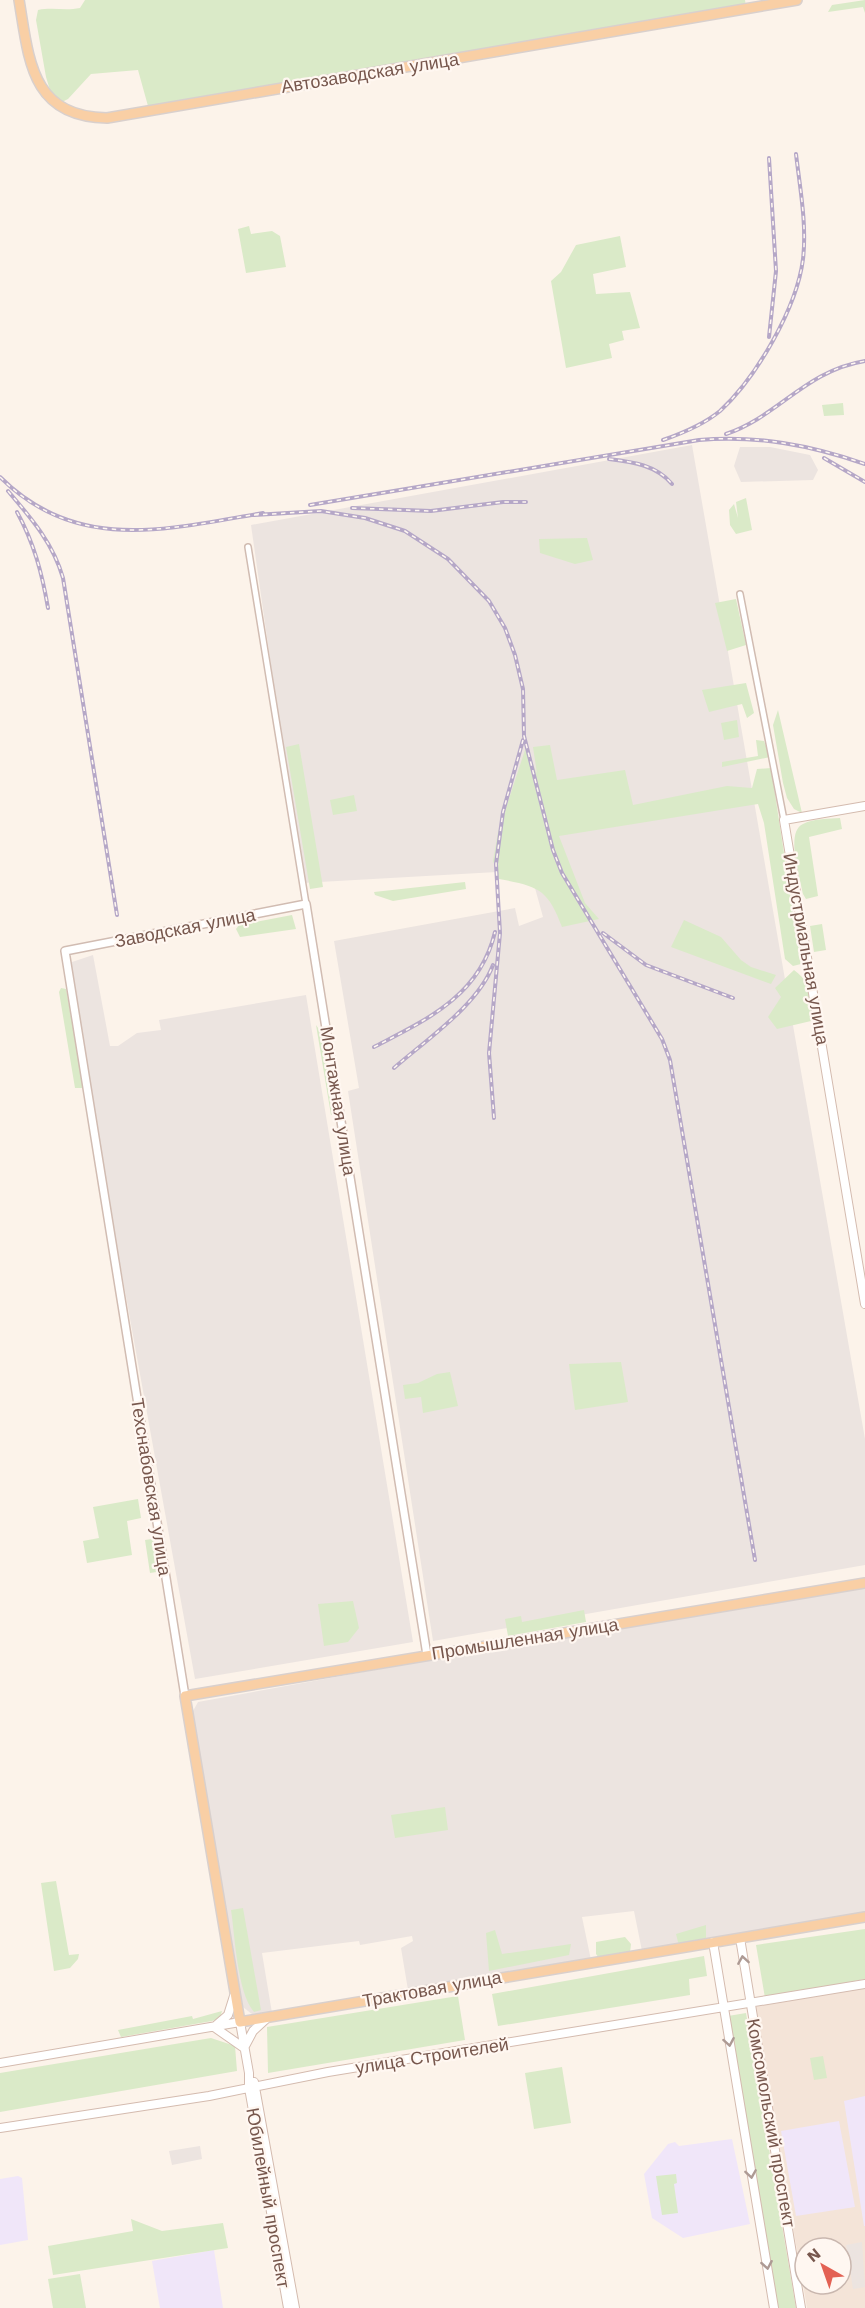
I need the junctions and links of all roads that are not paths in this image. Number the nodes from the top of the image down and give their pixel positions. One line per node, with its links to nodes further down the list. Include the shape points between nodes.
1 (19, 0): 2 (main road, Автозаводская улица, via 32,69 40,86 63,109 97,117 152,111)
2 (797, 0)
3 (248, 547): 7 (street, Монтажная улица)
4 (740, 594): 6 (street, Индустриальная улица)
5 (865, 806): 6 (main road)
6 (784, 819): 9 (main road, Индустриальная улица)
7 (306, 904): 8 (street, Заводская улица); 11 (street, Монтажная улица)
8 (64, 951): 12 (street, Техснабовская улица)
9 (865, 1304)
10 (865, 1583): 11 (main road, Промышленная улица)
11 (427, 1654): 12 (main road, Промышленная улица)
12 (185, 1696): 17 (main road, Техснабовская улица)
13 (865, 1917): 14 (main road, Трактовая улица)
14 (740, 1938): 15 (main road, Трактовая улица); 18 (main road, Комсомольский проспект, one-way to 14)
15 (713, 1942): 19 (main road, Комсомольский проспект); 20 (main road, Трактовая улица)
16 (865, 1984): 18 (main road, улица Строителей)
17 (235, 1995): 20 (main road, via 246,2013); 21 (main road, Техснабовская улица); 22 (main road, via 228,2015)
18 (750, 2002): 19 (main road, улица Строителей); 30 (main road, Комсомольский проспект)
19 (723, 2007): 25 (main road, улица Строителей); 29 (main road, Комсомольский проспект, one-way to 29)
20 (266, 2019): 21 (main road, Трактовая улица); 23 (main road, via 253,2031)
21 (240, 2022): 22 (main road, Трактовая улица); 23 (main road)
22 (214, 2027): 23 (main road); 24 (main road, Трактовая улица)
23 (244, 2048): 25 (main road)
24 (0, 2063)
25 (252, 2087): 26 (main road, улица Строителей); 27 (main road, Юбилейный проспект); 28 (main road)
26 (0, 2128)
27 (288, 2308)
28 (295, 2308)
29 (774, 2308)
30 (801, 2308)

